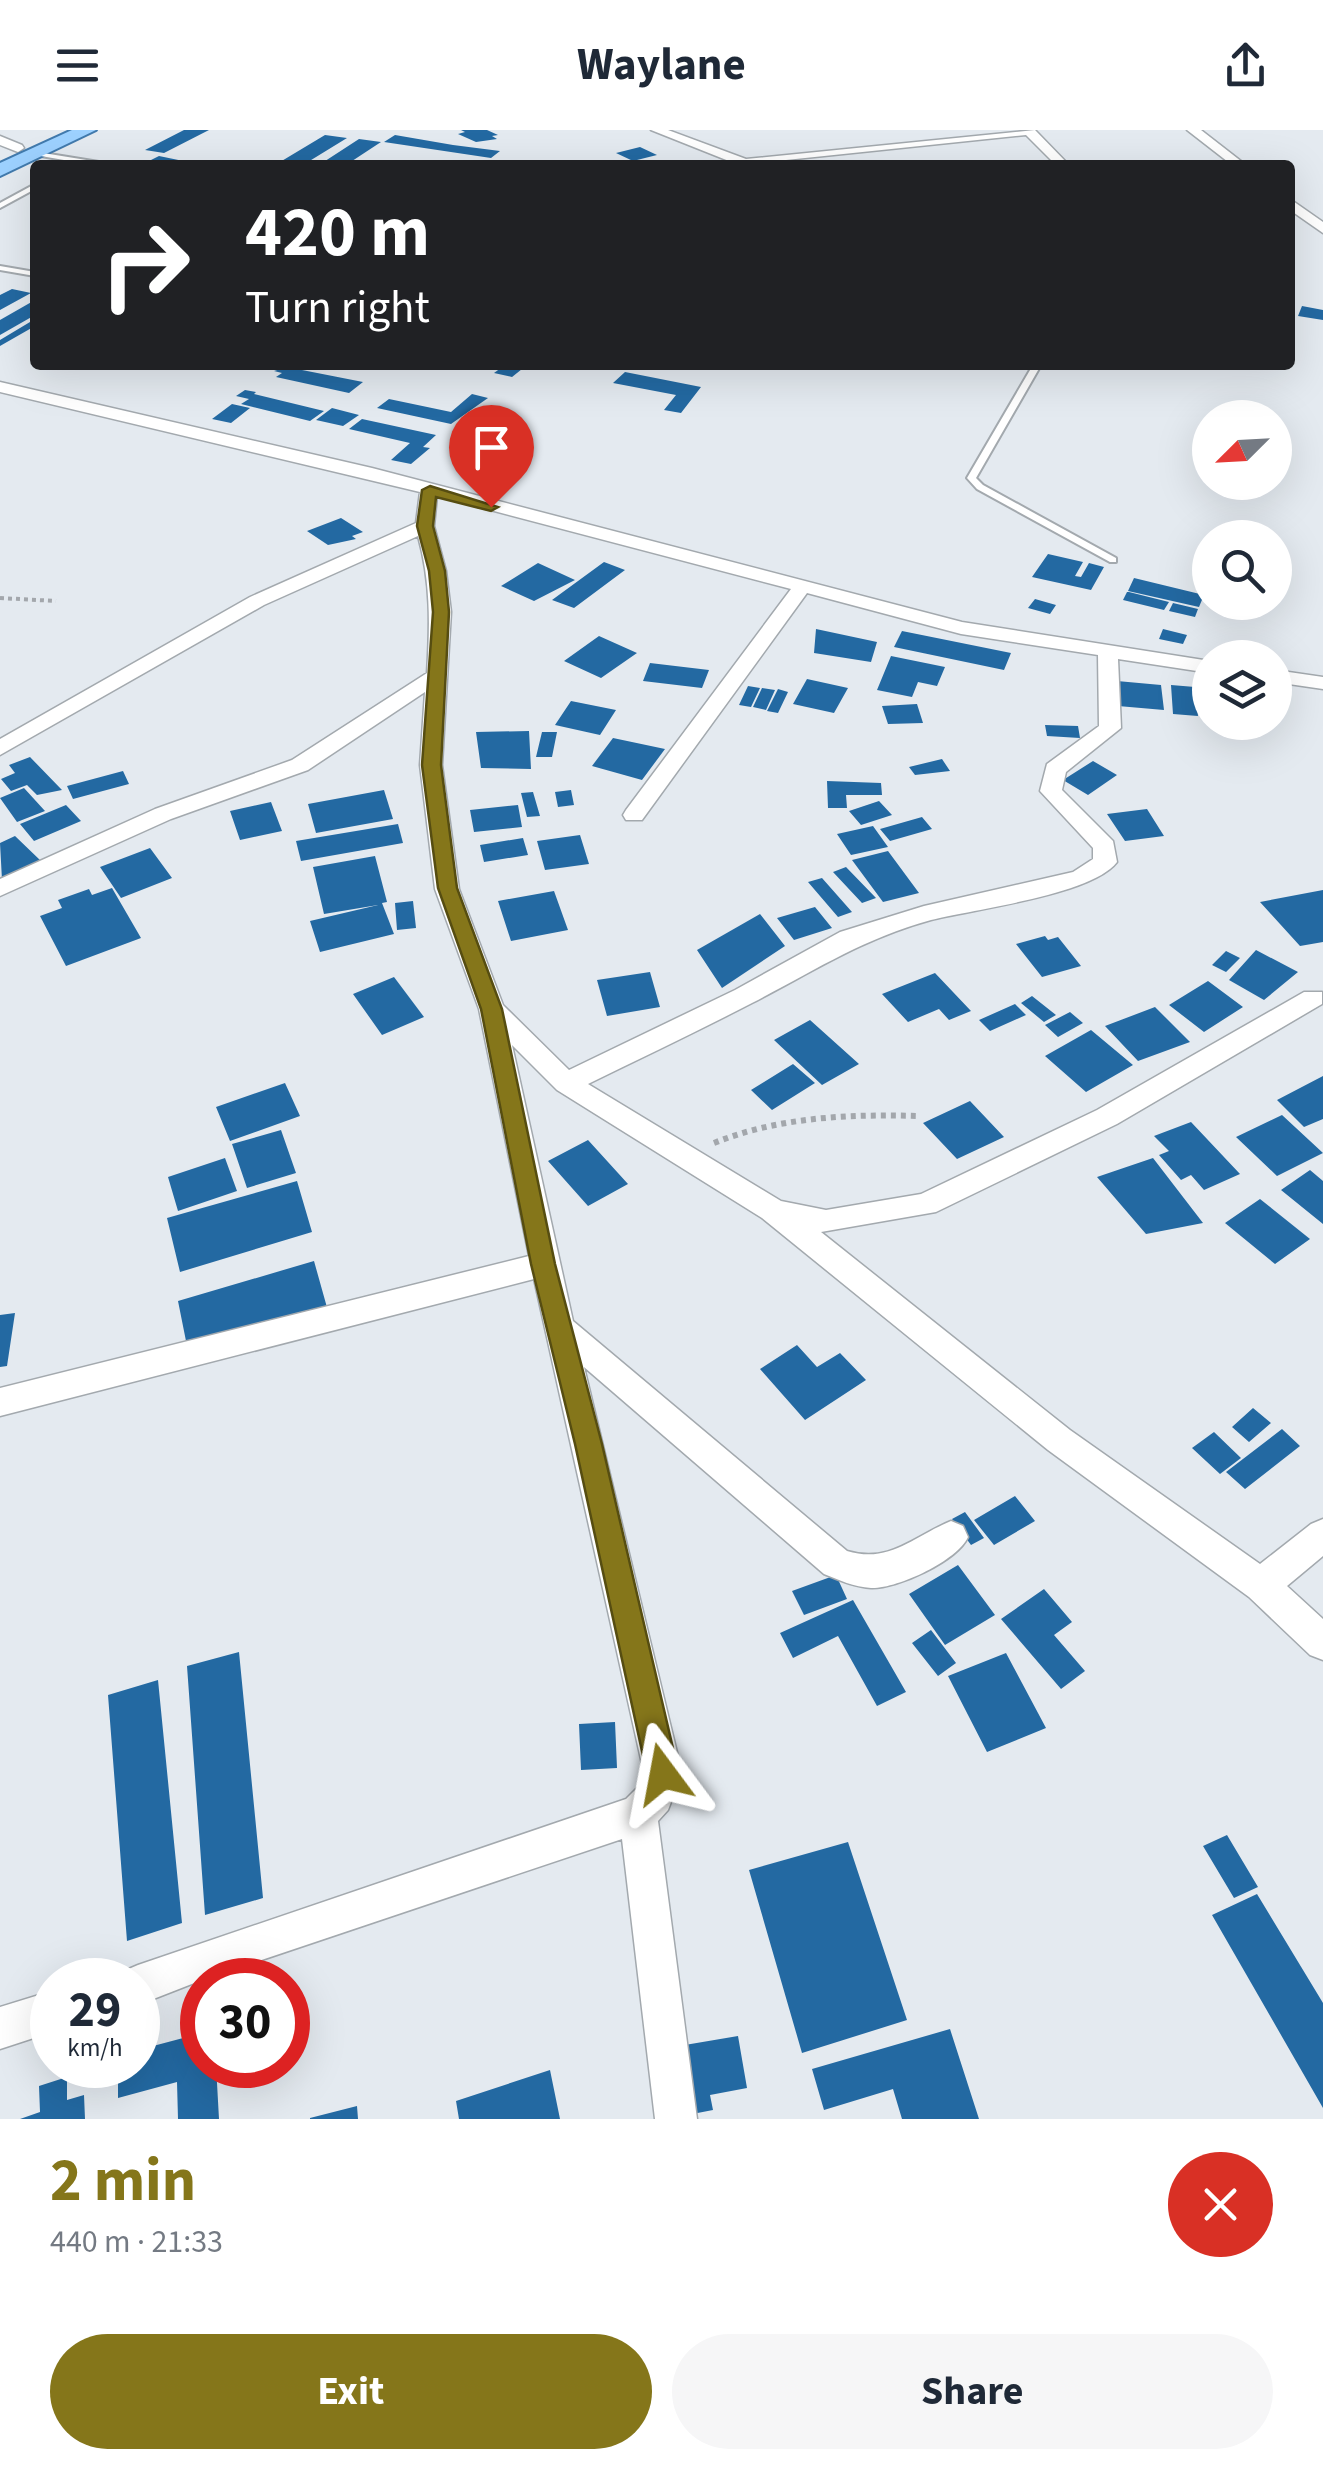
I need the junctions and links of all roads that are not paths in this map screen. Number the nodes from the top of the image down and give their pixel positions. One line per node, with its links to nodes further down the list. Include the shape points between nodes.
1 (59, 130): 6 (main road)
2 (87, 130): 6 (main road)
3 (656, 130): 8 (street)
4 (1028, 130): 9 (street, via 931,148); 10 (street)
5 (1193, 130): 11 (street)
6 (14, 150): 7 (lane); 12 (main road)
7 (62, 160)
8 (737, 160)
9 (782, 160)
10 (1057, 160)
11 (1233, 160)
12 (0, 170)
13 (30, 189): 14 (lane)
14 (0, 206)
15 (1295, 207): 16 (street)
16 (1323, 229)
17 (0, 268): 18 (lane)
18 (30, 273)
19 (1034, 370): 23 (lane, via 972,478)
20 (0, 387): 21 (street)
21 (430, 490): 22 (street); 24 (street)
22 (425, 526): 27 (street, via 441,612); 30 (street, via 256,601)
23 (1113, 560)
24 (802, 587): 25 (street, via 960,628); 31 (street)
25 (1108, 652): 26 (street); 35 (street, via 1110,728 1056,768 1051,791 1106,846 1104,862 1081,878 850,938)
26 (1192, 664)
27 (435, 676): 32 (street, via 300,765 163,814); 34 (street, via 432,765 448,888)
28 (1292, 679): 29 (street)
29 (1323, 684)
30 (0, 748)
31 (634, 815)
32 (0, 888)
33 (1313, 998): 36 (street, via 1107,1117 926,1204 826,1222)
34 (492, 1009): 35 (street); 37 (street)
35 (566, 1082): 36 (street)
36 (772, 1210): 42 (street, via 1059,1440)
37 (543, 1264): 38 (street); 39 (street)
38 (559, 1327): 41 (street, via 836,1563 863,1574 891,1572); 44 (street, via 663,1774 655,1797)
39 (0, 1402)
40 (1323, 1535): 42 (street)
41 (951, 1536)
42 (1261, 1585): 43 (street)
43 (1323, 1642)
44 (638, 1814): 45 (street); 48 (street)
45 (160, 1978)
46 (30, 2019): 47 (street)
47 (0, 2028)
48 (676, 2119)

